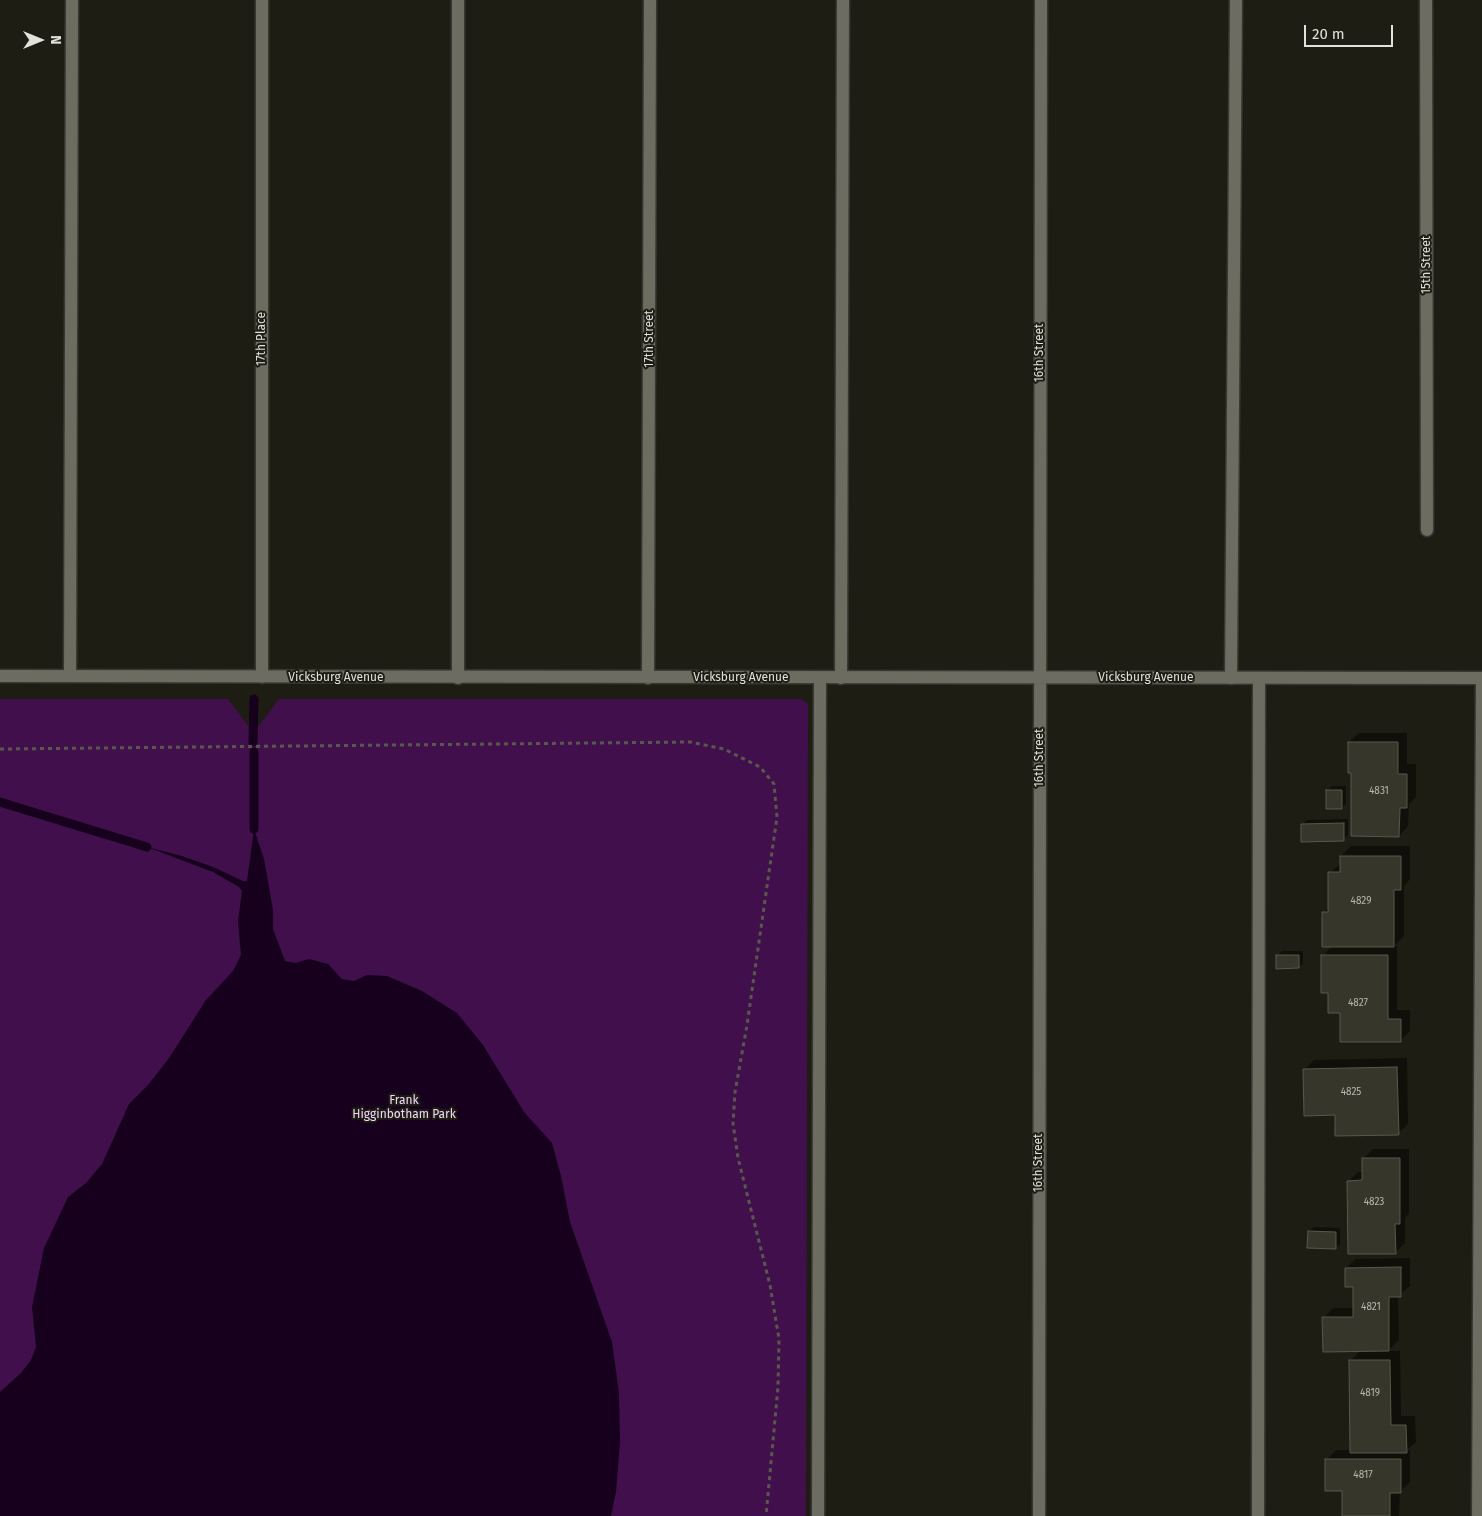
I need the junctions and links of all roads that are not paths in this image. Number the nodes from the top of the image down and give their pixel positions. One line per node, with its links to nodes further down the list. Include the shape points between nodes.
1 (72, 0): 11 (street)
2 (262, 0): 12 (street, 17th Place)
3 (458, 0): 13 (street)
4 (650, 0): 14 (street, 17th Street)
5 (843, 0): 16 (street)
6 (1041, 0): 17 (street, 16th Street)
7 (1236, 0): 18 (street)
8 (1426, 0): 9 (street, 15th Street)
9 (1427, 530)
10 (0, 676): 11 (street, Vicksburg Avenue)
11 (70, 676): 12 (street, Vicksburg Avenue)
12 (262, 677): 13 (street, Vicksburg Avenue)
13 (458, 678): 14 (street, Vicksburg Avenue)
14 (648, 678): 15 (street, Vicksburg Avenue)
15 (820, 678): 16 (street, Vicksburg Avenue); 21 (street)
16 (841, 678): 17 (street, Vicksburg Avenue)
17 (1040, 678): 18 (street, Vicksburg Avenue); 22 (street, 16th Street)
18 (1231, 678): 19 (street, Vicksburg Avenue)
19 (1259, 678): 20 (street, Vicksburg Avenue); 23 (street)
20 (1482, 678): 24 (street)
21 (818, 1516)
22 (1038, 1516)
23 (1258, 1516)
24 (1478, 1516)

